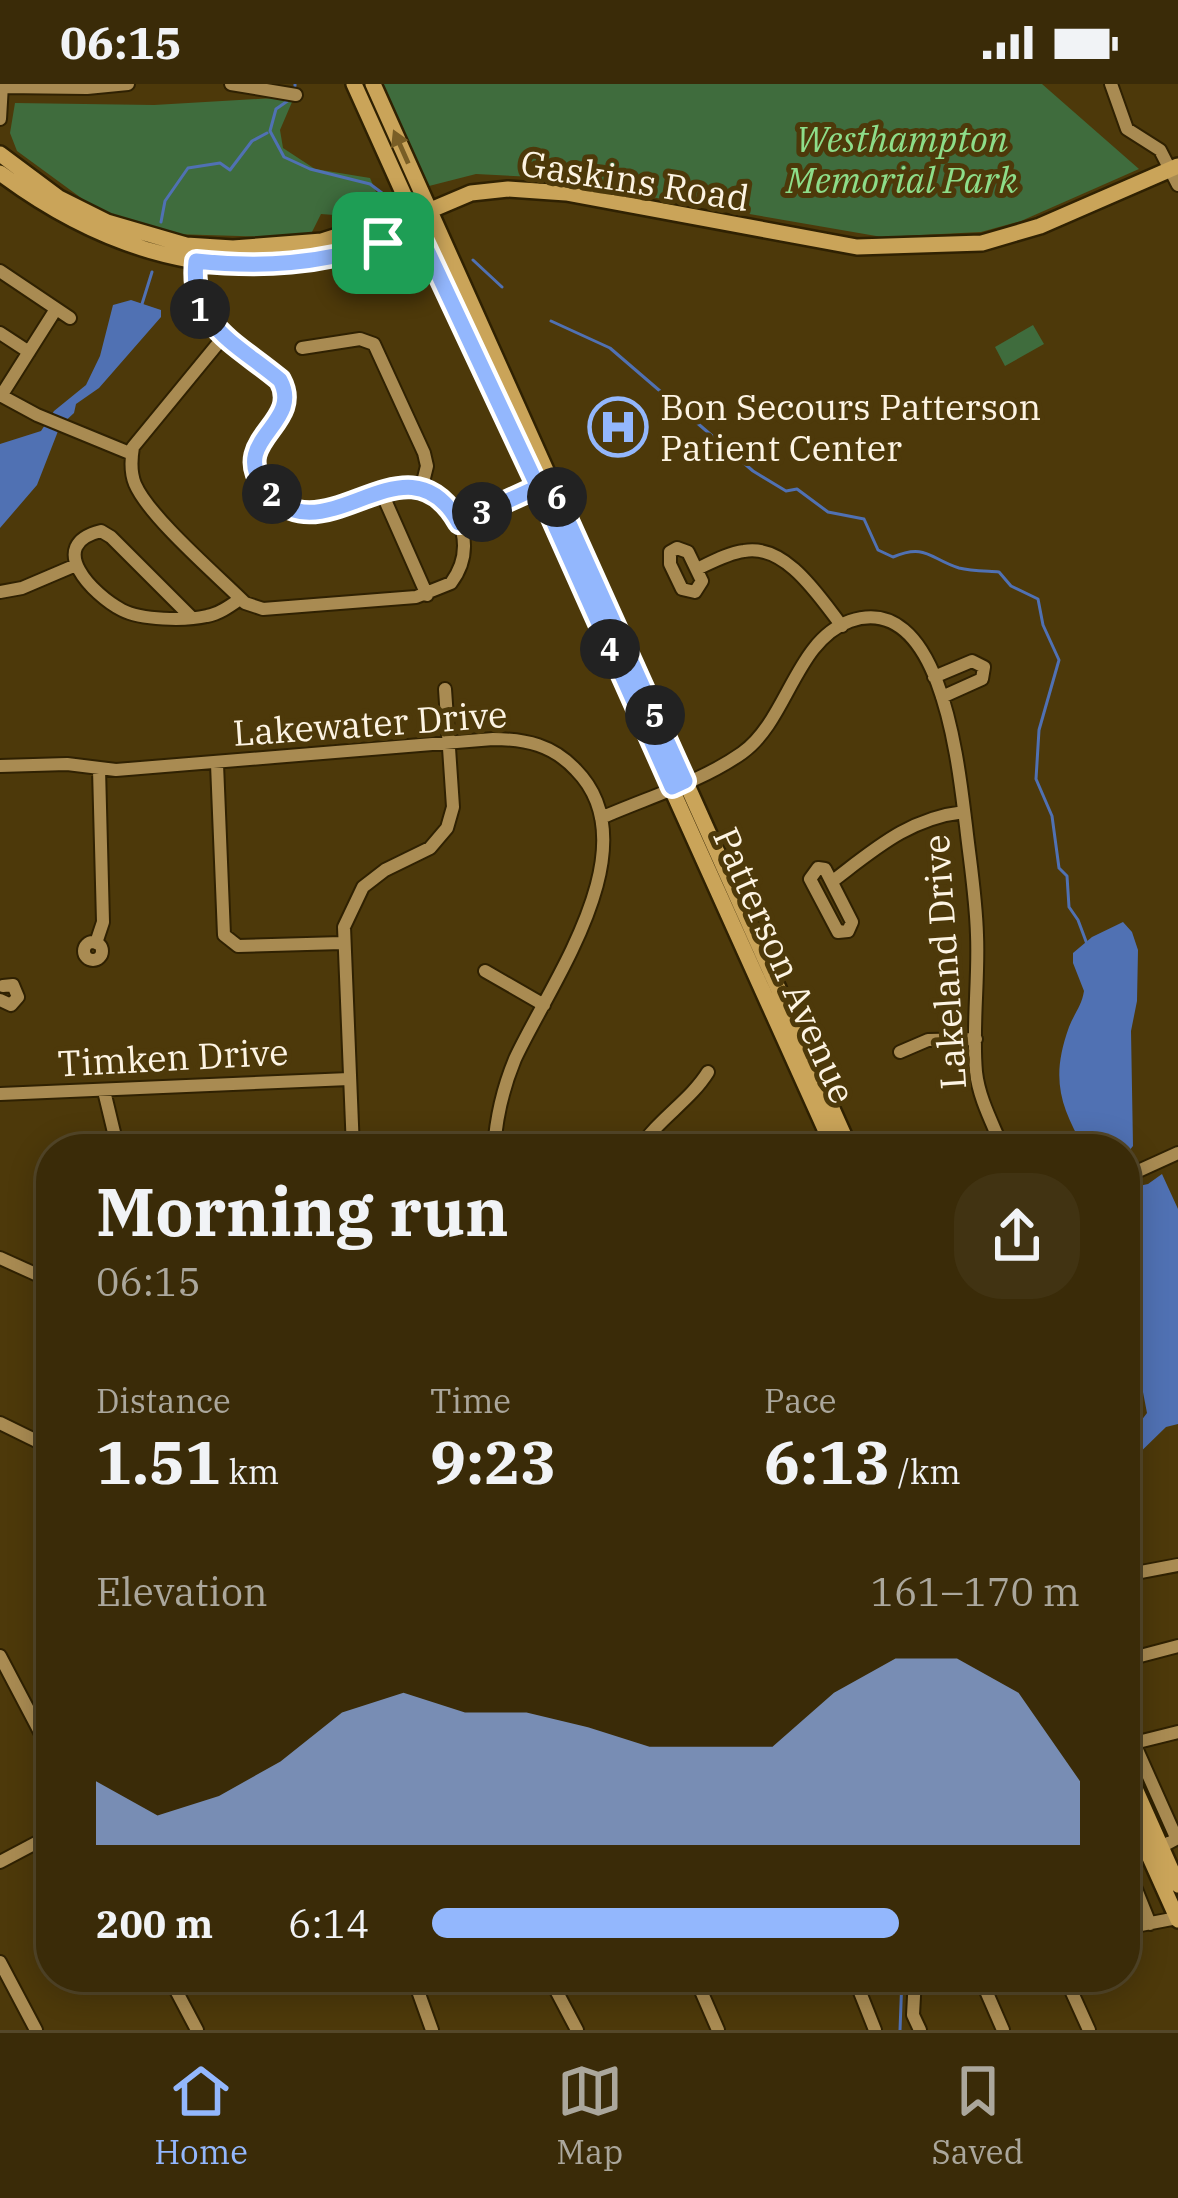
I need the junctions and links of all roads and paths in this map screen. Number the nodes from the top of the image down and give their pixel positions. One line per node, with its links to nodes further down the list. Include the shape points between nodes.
1 (128, 84): 6 (street)
2 (231, 84): 7 (street)
3 (354, 84): 13 (main road, Patterson Avenue)
4 (373, 84): 12 (main road, Patterson Avenue, one-way to 4)
5 (1111, 84): 11 (street, via 1127,129 1158,147)
6 (3, 86): 8 (street)
7 (296, 95)
8 (0, 119)
9 (0, 154): 13 (main road, via 89,214 186,244 291,246)
10 (0, 173): 14 (main road, via 100,235)
11 (1176, 173): 12 (main road, Gaskins Road, via 1010,238 924,248 857,248 536,190 471,193)
12 (429, 210): 13 (main road, Gaskins Road); 24 (main road, Patterson Avenue)
13 (412, 218): 14 (main road, via 405,233 330,259 265,266); 24 (main road, Patterson Avenue)
14 (196, 261): 19 (street, via 200,310)
15 (0, 272): 16 (street)
16 (56, 309): 17 (street); 21 (street)
17 (70, 317)
18 (0, 333): 21 (street)
19 (226, 335): 23 (street); 26 (street, via 288,394 254,456 264,488 305,512 339,509)
20 (302, 348): 25 (street, via 374,344 424,453)
21 (29, 352): 22 (street)
22 (1, 396): 23 (street)
23 (132, 454): 32 (street, via 136,486)
24 (544, 484): 27 (street); 42 (main road, Patterson Avenue)
25 (422, 486): 26 (street); 27 (street)
26 (381, 491): 31 (street)
27 (459, 523): 31 (street, via 461,566 444,589)
28 (76, 565): 30 (street); 33 (street, via 125,612); 33 (street, via 77,546 101,531)
29 (698, 569): 34 (street, via 741,551 772,554)
30 (0, 592)
31 (427, 595): 32 (street, via 263,609)
32 (241, 598): 33 (street)
33 (191, 617)
34 (842, 626): 35 (street, Lakeland Drive, via 889,622 915,642); 42 (street, via 805,665 767,730 742,753)
35 (934, 676): 37 (street, Lakeland Drive); 37 (street, via 972,661 984,667 982,680)
36 (445, 689): 38 (street)
37 (942, 697): 43 (street, Lakeland Drive)
38 (449, 743): 39 (street, Lakewater Drive); 44 (street, Lakewater Drive, via 541,744 583,776); 47 (street, via 447,828 430,848 363,887)
39 (217, 764): 41 (street, Lakewater Drive); 47 (street, via 224,934 238,946)
40 (0, 766): 41 (street, Lakewater Drive)
41 (99, 769): 46 (street, via 104,922)
42 (678, 784): 44 (street); 60 (main road, Patterson Avenue); 61 (main road, Patterson Avenue)
43 (964, 812): 45 (street, via 903,828); 50 (street, Lakeland Drive, via 977,920)
44 (601, 818): 49 (street, via 588,915)
45 (833, 880): 45 (street, via 821,868 811,875 835,929 844,932 852,922)
46 (96, 943)
47 (342, 943): 53 (street)
48 (484, 971): 49 (street)
49 (544, 1004): 58 (street, via 509,1075)
50 (976, 1039): 51 (street, via 928,1040); 62 (street, Lakeland Drive, via 978,1084)
51 (900, 1052)
52 (708, 1072): 59 (street)
53 (349, 1079): 54 (street, Timken Drive); 57 (street)
54 (104, 1091): 55 (street, Timken Drive); 56 (street)
55 (0, 1094)
56 (114, 1134)
57 (352, 1134)
58 (497, 1134)
59 (650, 1134)
60 (828, 1134)
61 (843, 1134)
62 (997, 1134)
63 (1178, 1153): 64 (street)
64 (1140, 1170)
65 (0, 1258): 66 (street)
66 (36, 1274)
67 (0, 1423): 68 (street)
68 (36, 1441)
69 (1178, 1565): 70 (street)
70 (1140, 1572)
71 (1178, 1646): 72 (street)
72 (1140, 1656)
73 (0, 1657): 74 (street)
74 (36, 1725)
75 (1178, 1732): 76 (street)
76 (1140, 1742)
77 (1140, 1756): 79 (street)
78 (1140, 1800): 82 (main road)
79 (1177, 1835): 82 (street)
80 (36, 1842): 83 (street)
81 (1140, 1843): 86 (main road)
82 (1161, 1847): 84 (main road)
83 (0, 1862)
84 (1178, 1885)
85 (1140, 1899): 87 (street)
86 (1178, 1919): 87 (street)
87 (1150, 1924): 88 (street)
88 (1140, 1926)
89 (0, 1962): 99 (street)
90 (175, 1992): 98 (street)
91 (418, 1992): 100 (street)
92 (557, 1992): 101 (street)
93 (702, 1992): 102 (street)
94 (860, 1992): 103 (street)
95 (914, 1992): 104 (street)
96 (987, 1992): 105 (street)
97 (1072, 1992): 106 (street)
98 (191, 2028)
99 (36, 2030)
100 (432, 2030)
101 (577, 2030)
102 (718, 2030)
103 (875, 2030)
104 (920, 2030)
105 (1004, 2030)
106 (1088, 2030)

